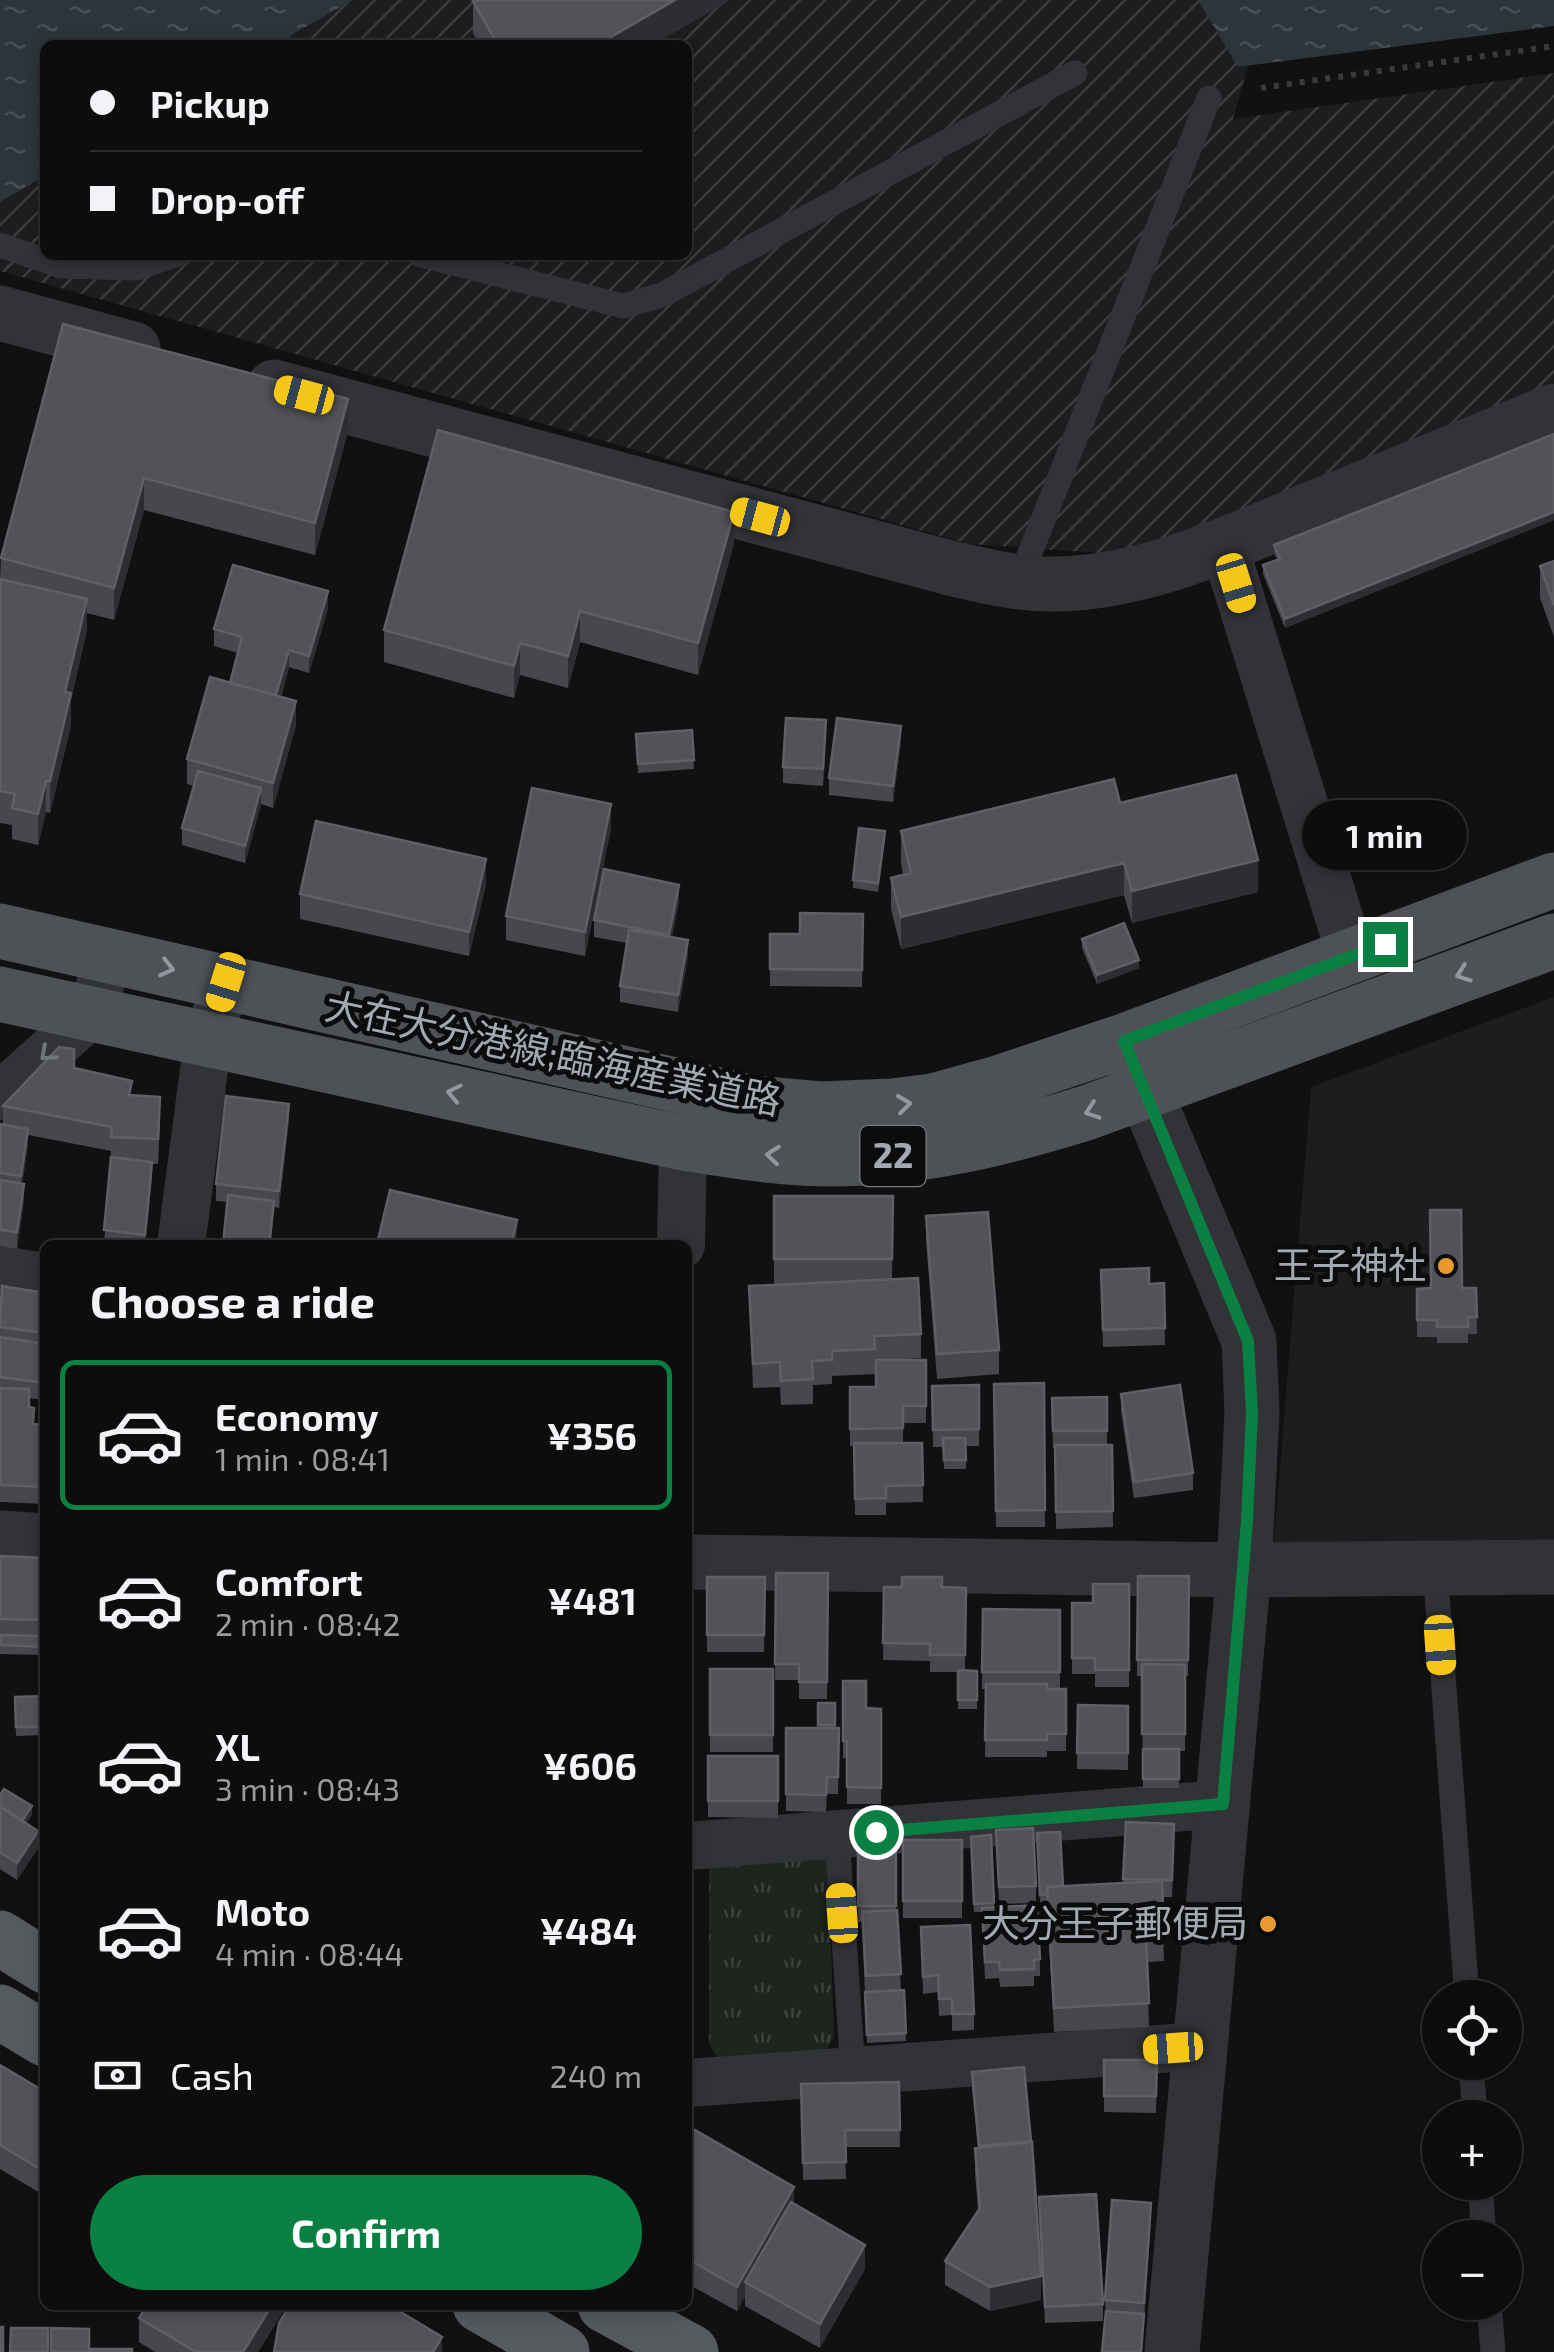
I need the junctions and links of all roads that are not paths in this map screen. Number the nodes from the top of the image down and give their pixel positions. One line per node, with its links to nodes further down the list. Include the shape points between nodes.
1 (1074, 73): 7 (lane, via 662,295 623,306)
2 (1209, 98): 13 (lane)
3 (0, 245): 4 (lane)
4 (40, 259)
5 (44, 260): 6 (lane, via 137,268)
6 (160, 260)
7 (440, 260)
8 (0, 313): 9 (street)
9 (171, 359)
10 (228, 374): 13 (street)
11 (1554, 411): 12 (street)
12 (1224, 545): 13 (street, via 1106,579); 18 (street)
13 (1019, 581)
14 (1554, 880): 18 (main road, 大在大分港線;臨海産業道路 / 22)
15 (0, 930): 17 (main road, 大在大分港線;臨海産業道路 / 22)
16 (1554, 940): 24 (main road, 大在大分港線;臨海産業道路 / 22, one-way to 24)
17 (108, 954): 19 (main road, 大在大分港線;臨海産業道路 / 22, one-way to 19); 21 (street)
18 (1351, 956): 23 (main road, 大在大分港線;臨海産業道路 / 22)
19 (226, 982): 22 (street); 23 (main road, 大在大分港線;臨海産業道路 / 22, one-way to 23, via 754,1102 820,1108 933,1100)
20 (0, 994): 21 (main road, 大在大分港線;臨海産業道路 / 22)
21 (93, 1012): 22 (main road, 大在大分港線;臨海産業道路 / 22); 25 (street, one-way to 25)
22 (208, 1038): 26 (main road, 大在大分港線;臨海産業道路 / 22, one-way to 22); 27 (street)
23 (1124, 1041): 24 (street)
24 (1146, 1091): 26 (main road, 大在大分港線;臨海産業道路 / 22, one-way to 26, via 1016,1134 870,1159); 36 (street, via 1248,1341 1252,1412)
25 (0, 1096)
26 (683, 1143): 28 (street)
27 (182, 1240)
28 (681, 1240)
29 (0, 1270): 30 (street)
30 (40, 1276)
31 (0, 1538): 32 (street)
32 (40, 1541)
33 (692, 1562): 36 (street)
34 (1435, 1567): 35 (street); 36 (street); 43 (lane)
35 (1554, 1567)
36 (1244, 1570): 37 (street)
37 (1223, 1804): 38 (street); 45 (street)
38 (837, 1835): 39 (street); 46 (lane)
39 (692, 1846)
40 (0, 1938): 41 (highway)
41 (40, 1963)
42 (40, 1976): 44 (street)
43 (1465, 1980)
44 (14, 2026)
45 (1200, 2046): 46 (street); 53 (street)
46 (853, 2071): 47 (street)
47 (692, 2083)
48 (614, 2310): 52 (highway)
49 (1490, 2320): 54 (lane)
50 (493, 2326): 51 (highway)
51 (562, 2352)
52 (690, 2352)
53 (1172, 2352)
54 (1493, 2352)

